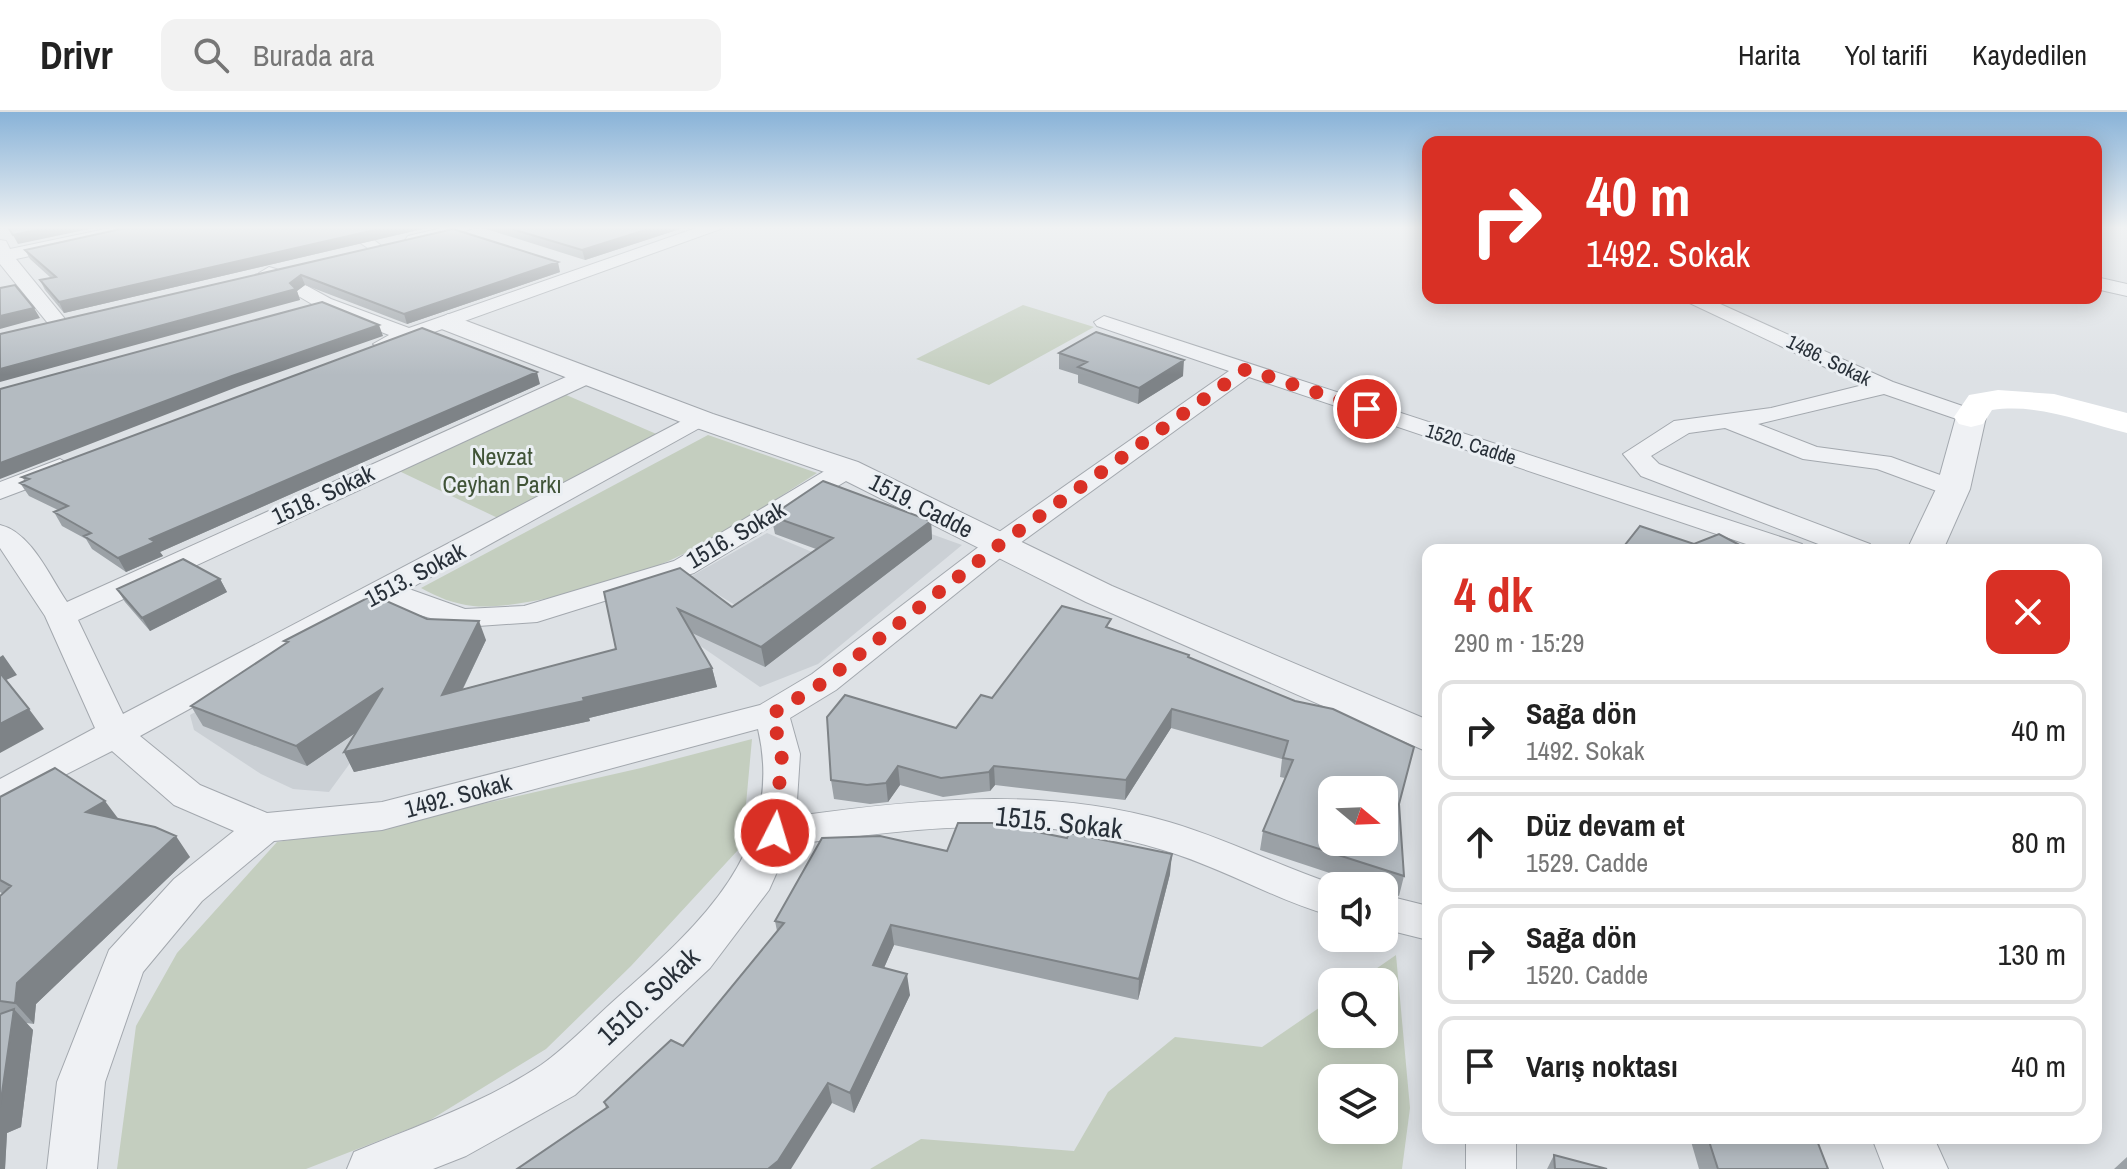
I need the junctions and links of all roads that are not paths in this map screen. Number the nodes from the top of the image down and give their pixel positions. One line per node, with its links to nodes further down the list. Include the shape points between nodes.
1 (23, 276): 11 (street, via 65,321)
2 (264, 276): 6 (street)
3 (575, 276): 9 (street)
4 (2102, 284): 5 (street)
5 (2127, 290)
6 (324, 303): 8 (street); 12 (street)
7 (1704, 304): 16 (street, 1486. Sokak)
8 (295, 311)
9 (448, 322): 12 (street); 15 (street, 1519. Cadde)
10 (1104, 322): 14 (street, 1520. Cadde)
11 (29, 330)
12 (408, 335): 13 (street)
13 (364, 351)
14 (1246, 369): 27 (street, 1520. Cadde); 30 (street, 1492. Sokak)
15 (585, 377): 19 (street, 1519. Cadde); 32 (street, 1518. Sokak)
16 (1885, 387): 17 (street, 1486. Sokak); 18 (street, via 1771,415)
17 (1971, 417): 20 (main road, via 1980,402 1998,398); 21 (main road, via 2066,425); 24 (street)
18 (1725, 419): 24 (street, via 1812,454 1882,462); 28 (street, via 1683,426 1636,454 1650,470)
19 (702, 420): 23 (street, 1519. Cadde); 31 (street, 1513. Sokak)
20 (2127, 423)
21 (2127, 442)
22 (74, 462): 25 (street)
23 (847, 469): 30 (street, 1519. Cadde); 31 (street, 1516. Sokak, via 684,567 526,615 464,618)
24 (1953, 489): 29 (street)
25 (0, 491)
26 (0, 533): 32 (street, 1492. Sokak)
27 (1774, 544)
28 (1844, 544)
29 (1928, 544)
30 (999, 545): 33 (street, 1492. Sokak, via 824,682); 34 (street, 1519. Cadde, via 1204,642)
31 (387, 590): 35 (street, 1513. Sokak)
32 (61, 616): 35 (street, 1492. Sokak)
33 (772, 714): 37 (street, 1492. Sokak, via 382,816); 38 (street, 1510. Sokak, via 782,754)
34 (1422, 734)
35 (116, 735): 36 (street, 1513. Sokak); 37 (street, 1492. Sokak, via 187,795)
36 (0, 795)
37 (264, 828): 44 (street, via 188,890 124,963 81,1082)
38 (775, 833): 39 (street, 1515. Sokak, via 914,814 1024,814 1108,822 1199,847); 45 (street, 1510. Sokak, via 755,879 695,955 558,1080 449,1139)
39 (1318, 896)
40 (1398, 916): 41 (street)
41 (1422, 922)
42 (1491, 1144): 46 (street)
43 (1906, 1144): 47 (street)
44 (72, 1169)
45 (372, 1169)
46 (1491, 1169)
47 (1916, 1169)

